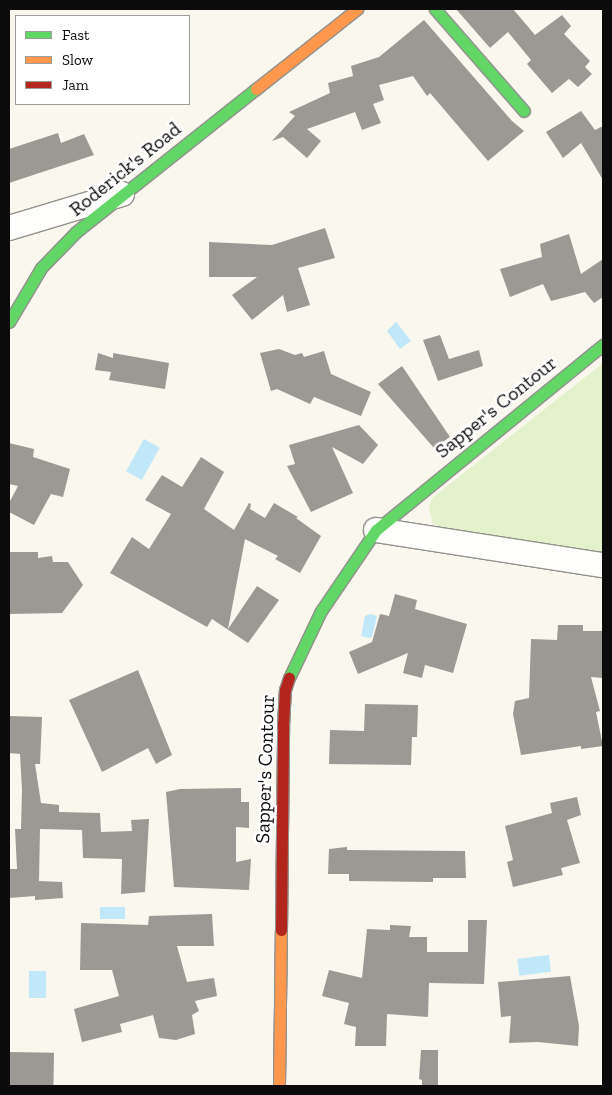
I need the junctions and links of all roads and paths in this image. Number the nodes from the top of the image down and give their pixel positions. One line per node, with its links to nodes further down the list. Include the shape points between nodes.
1 (357, 9): 4 (street, Roderick's Road)
2 (435, 9): 3 (street)
3 (524, 111)
4 (126, 192): 5 (street); 6 (street, Roderick's Road, via 60,247 41,268)
5 (9, 228)
6 (9, 322)
7 (603, 345): 8 (street, Sapper's Contour)
8 (376, 530): 9 (street); 10 (street, Sapper's Contour, via 309,631 291,670 286,690)
9 (603, 565)
10 (279, 1086)

